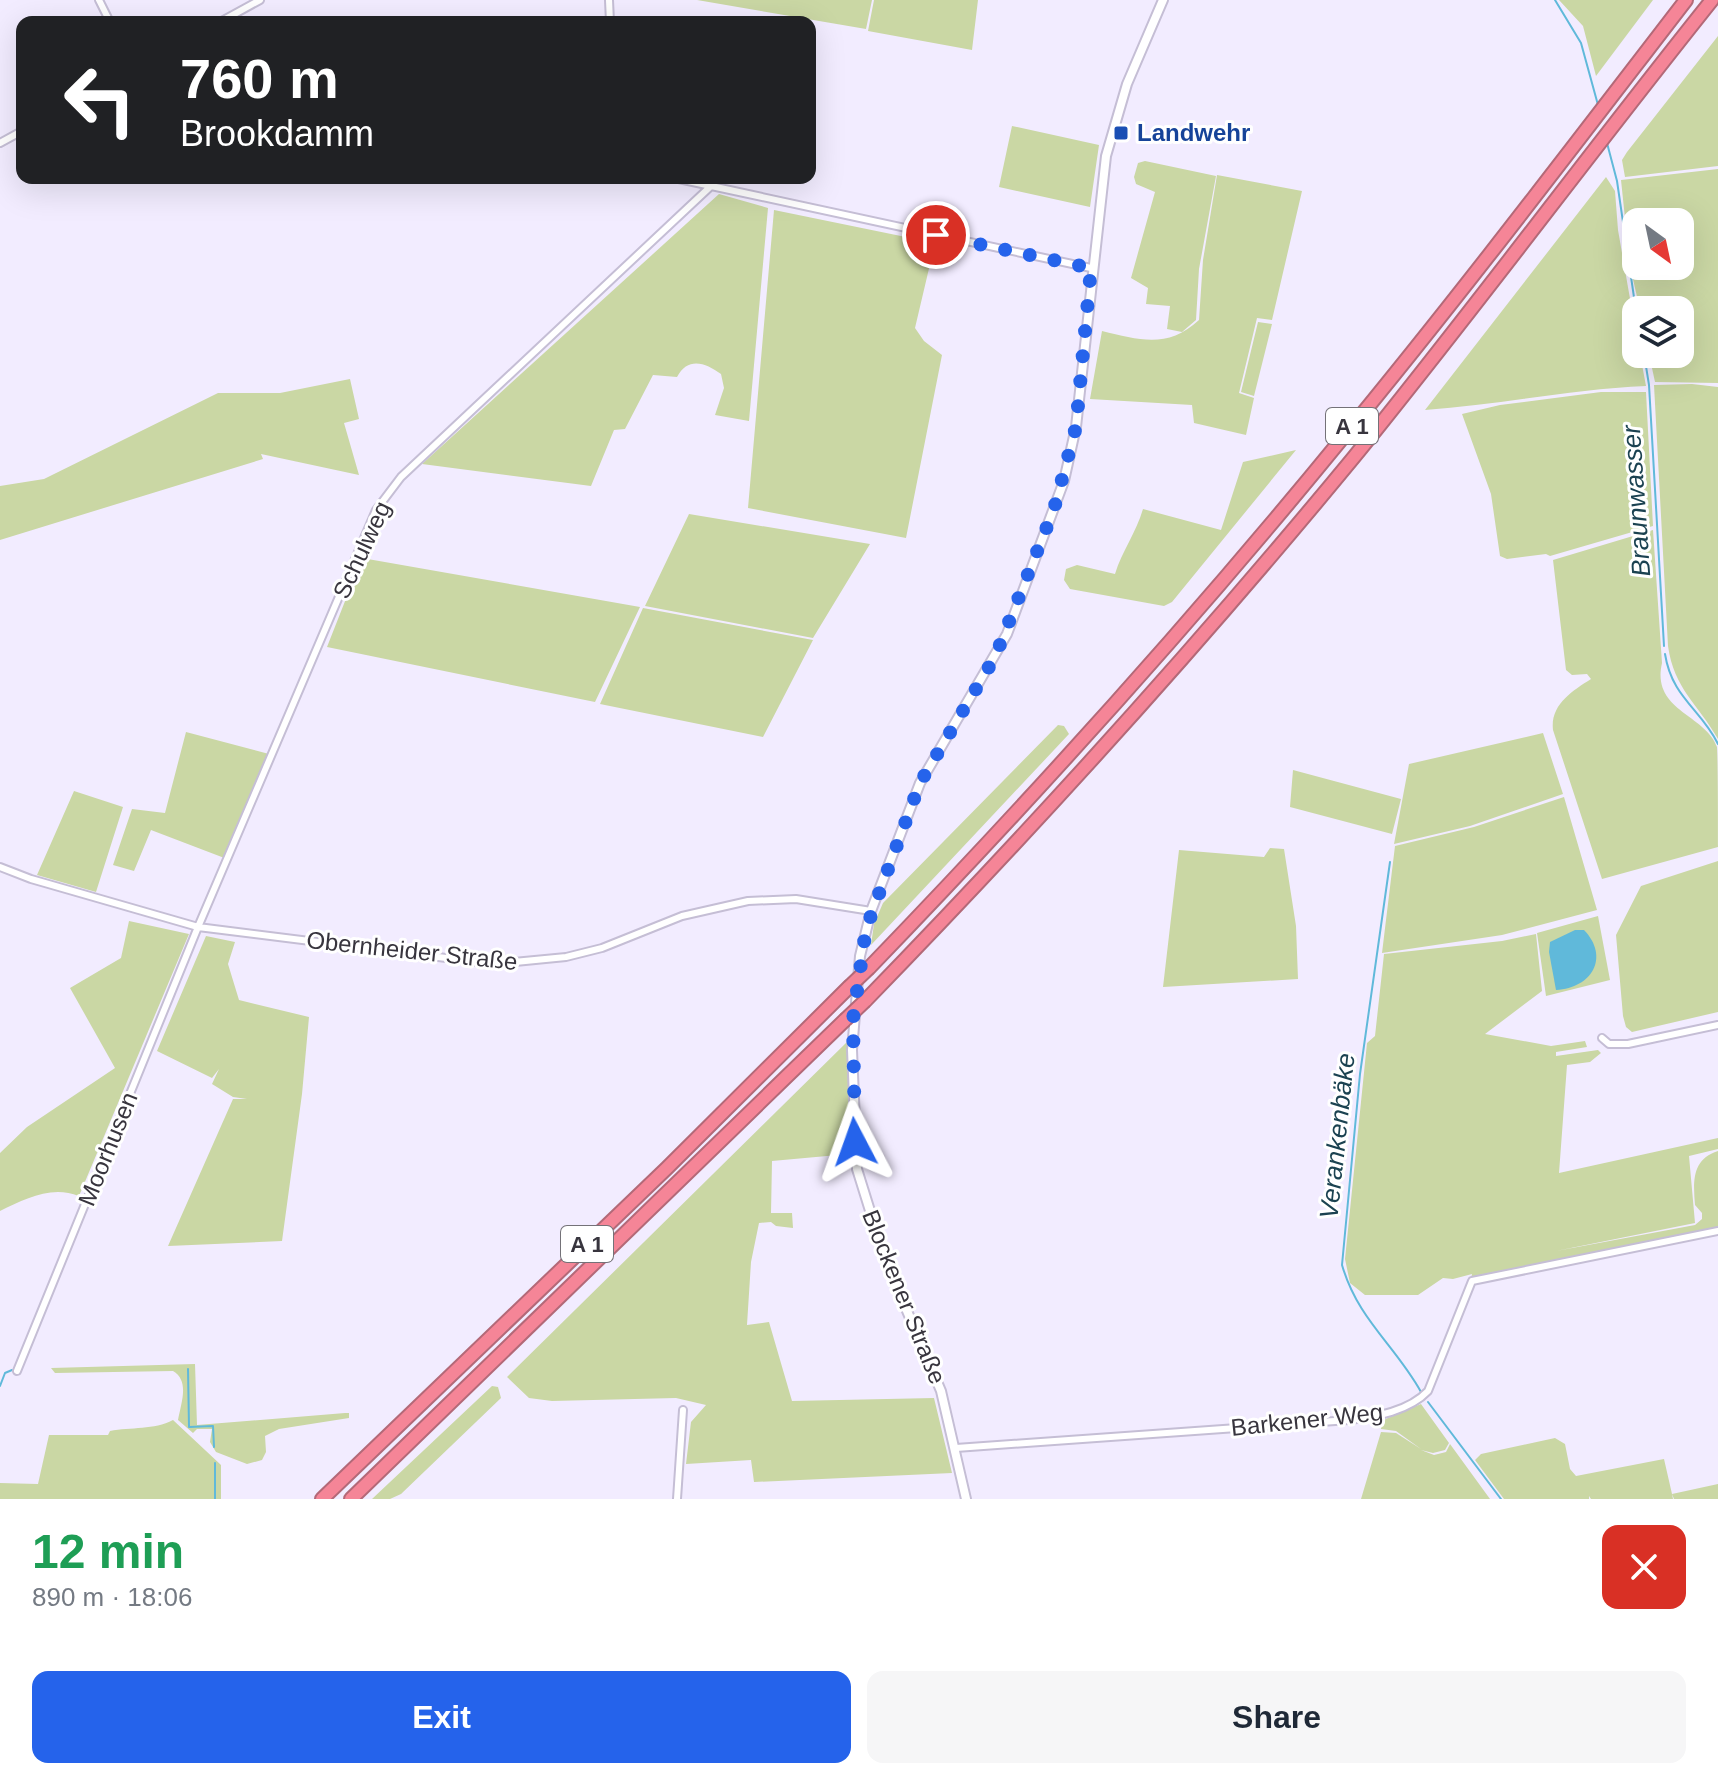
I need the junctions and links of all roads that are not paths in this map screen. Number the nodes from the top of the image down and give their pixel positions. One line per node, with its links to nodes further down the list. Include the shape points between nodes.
1 (260, 0): 5 (street)
2 (1163, 0): 8 (street, Blockener Straße, via 1113,126)
3 (1686, 0): 18 (highway, A 1, bridge, via 1446,311 1094,727 869,968)
4 (1712, 0): 19 (highway, A 1, bridge, via 1354,456 1116,734 865,1001)
5 (231, 16)
6 (702, 184): 7 (street)
7 (711, 186): 8 (street); 11 (street, Schulweg, via 401,477 376,510)
8 (1091, 268): 10 (street, Blockener Straße, via 1074,436 1054,509 995,657 920,783)
9 (0, 867): 11 (street, Obernheider Straße)
10 (871, 911): 11 (street, Obernheider Straße, via 796,899 748,901 682,916 602,948 513,964); 17 (street, Blockener Straße, via 853,1019 857,1169 885,1259 941,1391)
11 (198, 927): 15 (street, Moorhusen)
12 (1718, 1025): 13 (street, via 1628,1044 1609,1044)
13 (1602, 1038)
14 (1718, 1231): 17 (street, Barkener Weg, via 1472,1281 1428,1391 1396,1410 1349,1420)
15 (17, 1371)
16 (683, 1410): 20 (street)
17 (956, 1448): 21 (street, Blockener Straße)
18 (322, 1499)
19 (351, 1499)
20 (677, 1499)
21 (966, 1499)

